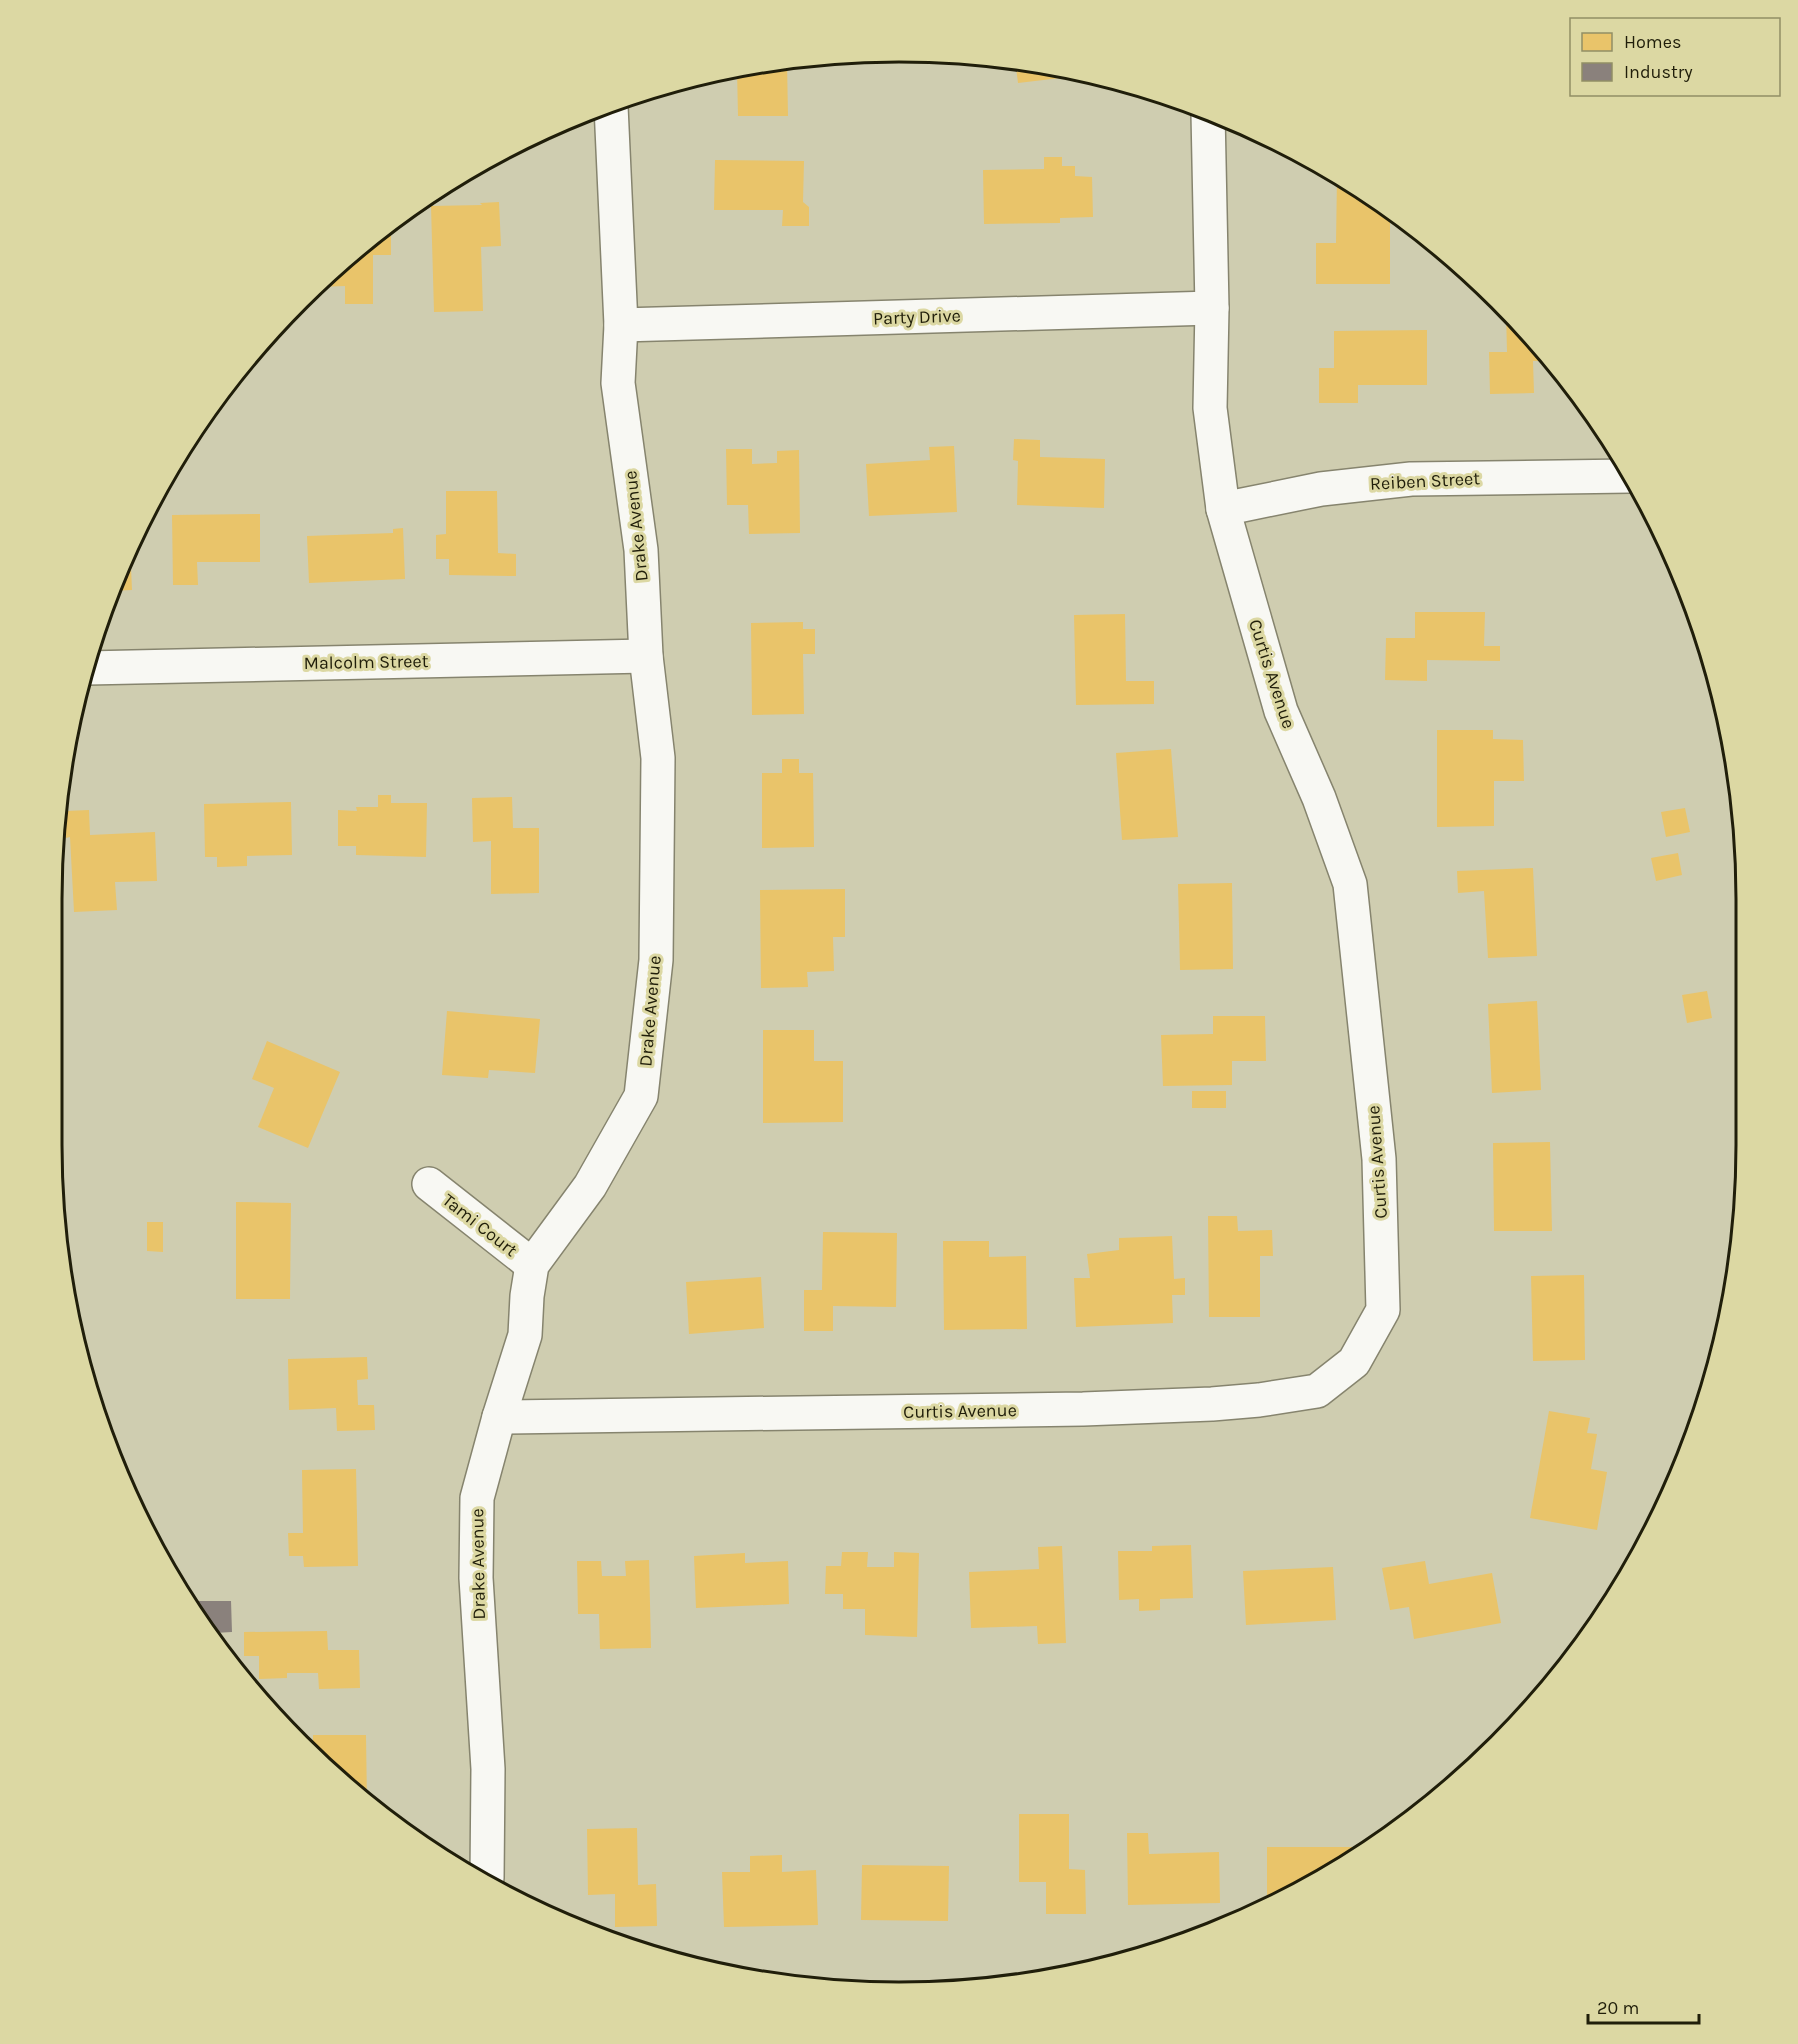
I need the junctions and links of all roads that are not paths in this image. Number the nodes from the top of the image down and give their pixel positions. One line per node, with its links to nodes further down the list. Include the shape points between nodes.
1 (611, 113): 4 (street, Drake Avenue)
2 (1208, 121): 3 (street, Curtis Avenue)
3 (1212, 308): 4 (street, Party Drive); 6 (street, Curtis Avenue, via 1210,408)
4 (621, 325): 7 (street, Drake Avenue, via 618,383 641,550)
5 (1622, 476): 6 (street, Reiben Street, via 1411,479 1321,489)
6 (1223, 509): 11 (street, Curtis Avenue, via 1281,711 1319,798 1350,884 1379,1158 1383,1310 1354,1362 1317,1391 1212,1404)
7 (646, 656): 8 (street, Malcolm Street); 10 (street, Drake Avenue, via 658,758 656,960 641,1096 590,1186)
8 (94, 668)
9 (429, 1184): 10 (street, Tami Court)
10 (532, 1265): 11 (street, Drake Avenue, via 525,1335)
11 (499, 1417): 12 (street, Drake Avenue, via 477,1498 476,1578 488,1769)
12 (487, 1874)

